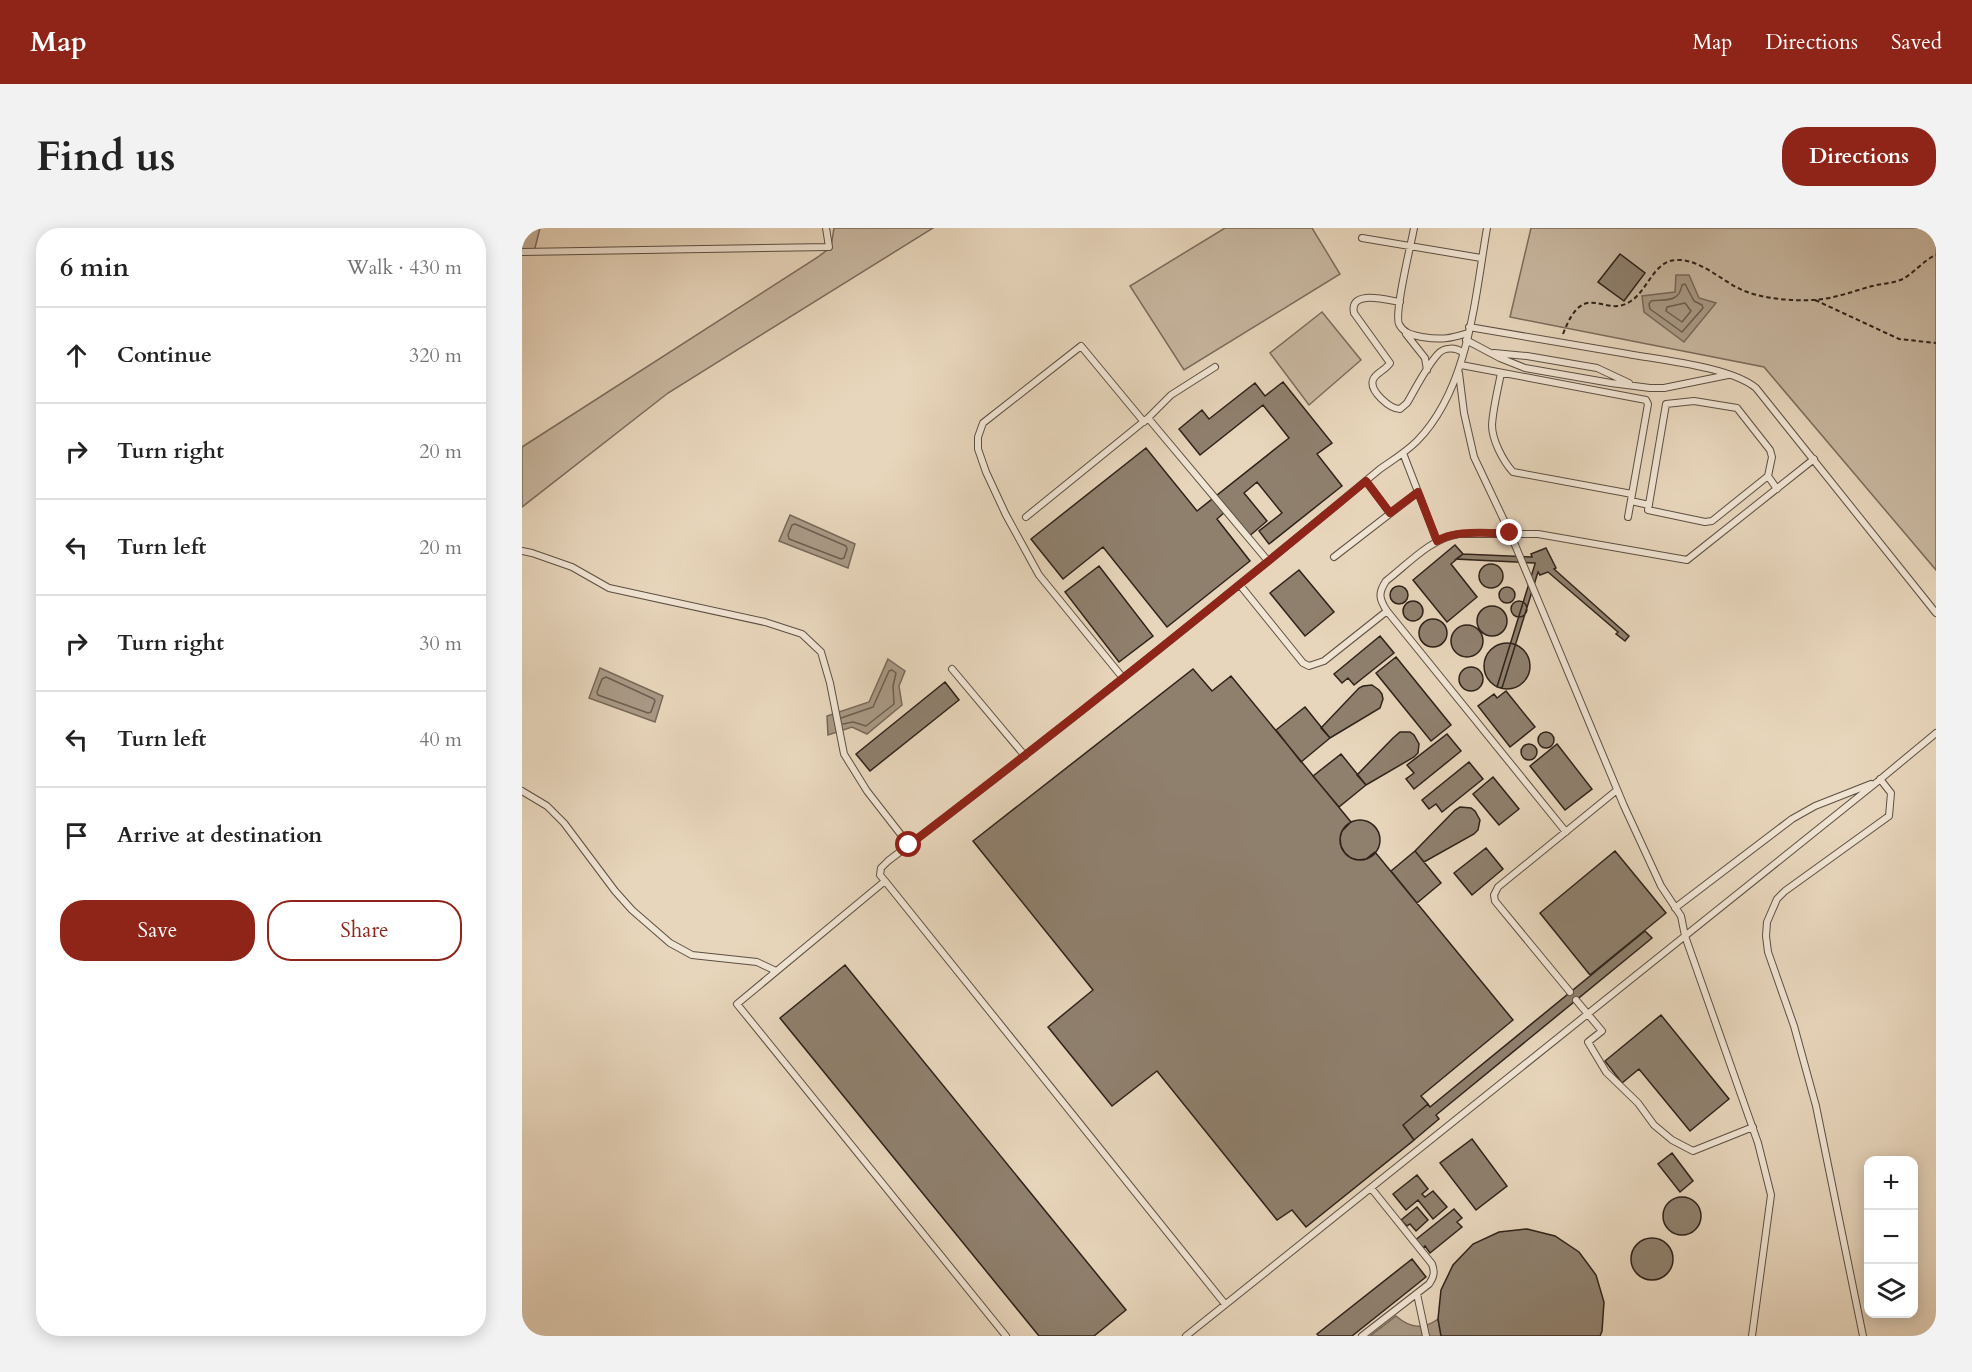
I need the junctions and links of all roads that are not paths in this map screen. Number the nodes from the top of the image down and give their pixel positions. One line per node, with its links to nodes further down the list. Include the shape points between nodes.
1 (826, 228): 6 (lane, via 829,247)
2 (1414, 228): 5 (lane)
3 (1486, 228): 7 (lane)
4 (1362, 238): 5 (lane)
5 (1410, 246): 7 (lane); 8 (lane)
6 (522, 252)
7 (1481, 258): 10 (lane)
8 (1400, 302): 9 (lane, via 1399,323); 15 (lane, via 1368,297 1356,302 1353,308 1390,363 1372,382 1386,405 1400,409)
9 (1404, 331): 10 (lane, via 1439,340); 15 (lane, via 1425,358)
10 (1468, 333): 11 (lane); 12 (lane); 18 (lane, via 1562,343)
11 (1490, 352): 19 (lane, via 1597,368); 19 (lane, via 1525,368)
12 (1463, 353): 13 (lane); 15 (lane, via 1459,349 1439,352)
13 (1461, 365): 16 (lane); 17 (lane)
14 (1215, 367): 20 (lane, via 1171,395)
15 (1427, 370)
16 (1459, 373): 21 (lane, via 1431,424); 33 (lane, via 1474,457)
17 (1501, 373): 27 (lane, via 1492,426 1498,449 1513,472); 27 (lane, via 1646,400)
18 (1732, 375): 19 (lane); 22 (lane, via 1756,388)
19 (1650, 388)
20 (1146, 420): 32 (lane); 37 (lane); 42 (lane, via 1081,346 983,423 978,437 986,472 1039,575)
21 (1403, 453): 24 (lane); 26 (lane)
22 (1814, 459): 25 (lane); 40 (lane)
23 (1768, 476): 25 (lane); 29 (lane, via 1712,521 1648,510); 29 (lane, via 1770,450 1737,408 1694,401 1666,405)
24 (1366, 481): 30 (lane); 37 (lane)
25 (1777, 489): 33 (lane, via 1687,560 1538,534)
26 (1418, 492): 30 (lane); 34 (lane)
27 (1632, 494): 28 (lane)
28 (1631, 501): 29 (lane); 31 (lane)
29 (1649, 505)
30 (1390, 513): 36 (lane)
31 (1628, 517)
32 (1026, 518)
33 (1510, 533): 34 (lane, via 1460,534); 46 (lane)
34 (1437, 541): 39 (lane, via 1386,581 1379,595)
35 (522, 551): 49 (lane, via 572,567 609,588 765,622 802,634 821,652 844,754)
36 (1334, 557)
37 (1268, 561): 38 (lane)
38 (1240, 585): 39 (lane, via 1309,666 1324,660); 42 (lane)
39 (1387, 610): 48 (lane)
40 (1936, 613)
41 (952, 669): 44 (lane)
42 (1123, 678): 44 (lane)
43 (1936, 733): 45 (lane)
44 (1025, 756): 49 (lane)
45 (1879, 781): 51 (lane, via 1792,819); 52 (lane); 66 (lane, via 1892,793 1889,816 1785,891 1771,910 1766,936 1816,1106)
46 (1617, 790): 48 (lane); 51 (lane)
47 (522, 791): 53 (lane, via 547,806 564,823 626,904 670,943 692,955 758,962)
48 (1566, 832): 54 (lane, via 1498,886 1494,895)
49 (909, 845): 50 (lane, via 881,868)
50 (885, 881): 53 (lane); 60 (lane)
51 (1675, 908): 52 (lane)
52 (1685, 936): 56 (lane); 57 (lane)
53 (776, 971): 61 (lane, via 737,1004)
54 (1570, 992)
55 (1576, 1000): 56 (lane)
56 (1588, 1014): 57 (lane, via 1602,1031 1588,1042 1606,1072 1672,1140 1693,1151); 58 (lane)
57 (1753, 1127): 65 (lane, via 1771,1195)
58 (1371, 1188): 59 (lane, via 1432,1264 1433,1278); 60 (lane)
59 (1417, 1294): 63 (lane); 64 (lane)
60 (1226, 1304): 62 (lane)
61 (1006, 1336)
62 (1186, 1336)
63 (1362, 1336)
64 (1426, 1336)
65 (1752, 1336)
66 (1863, 1336)

